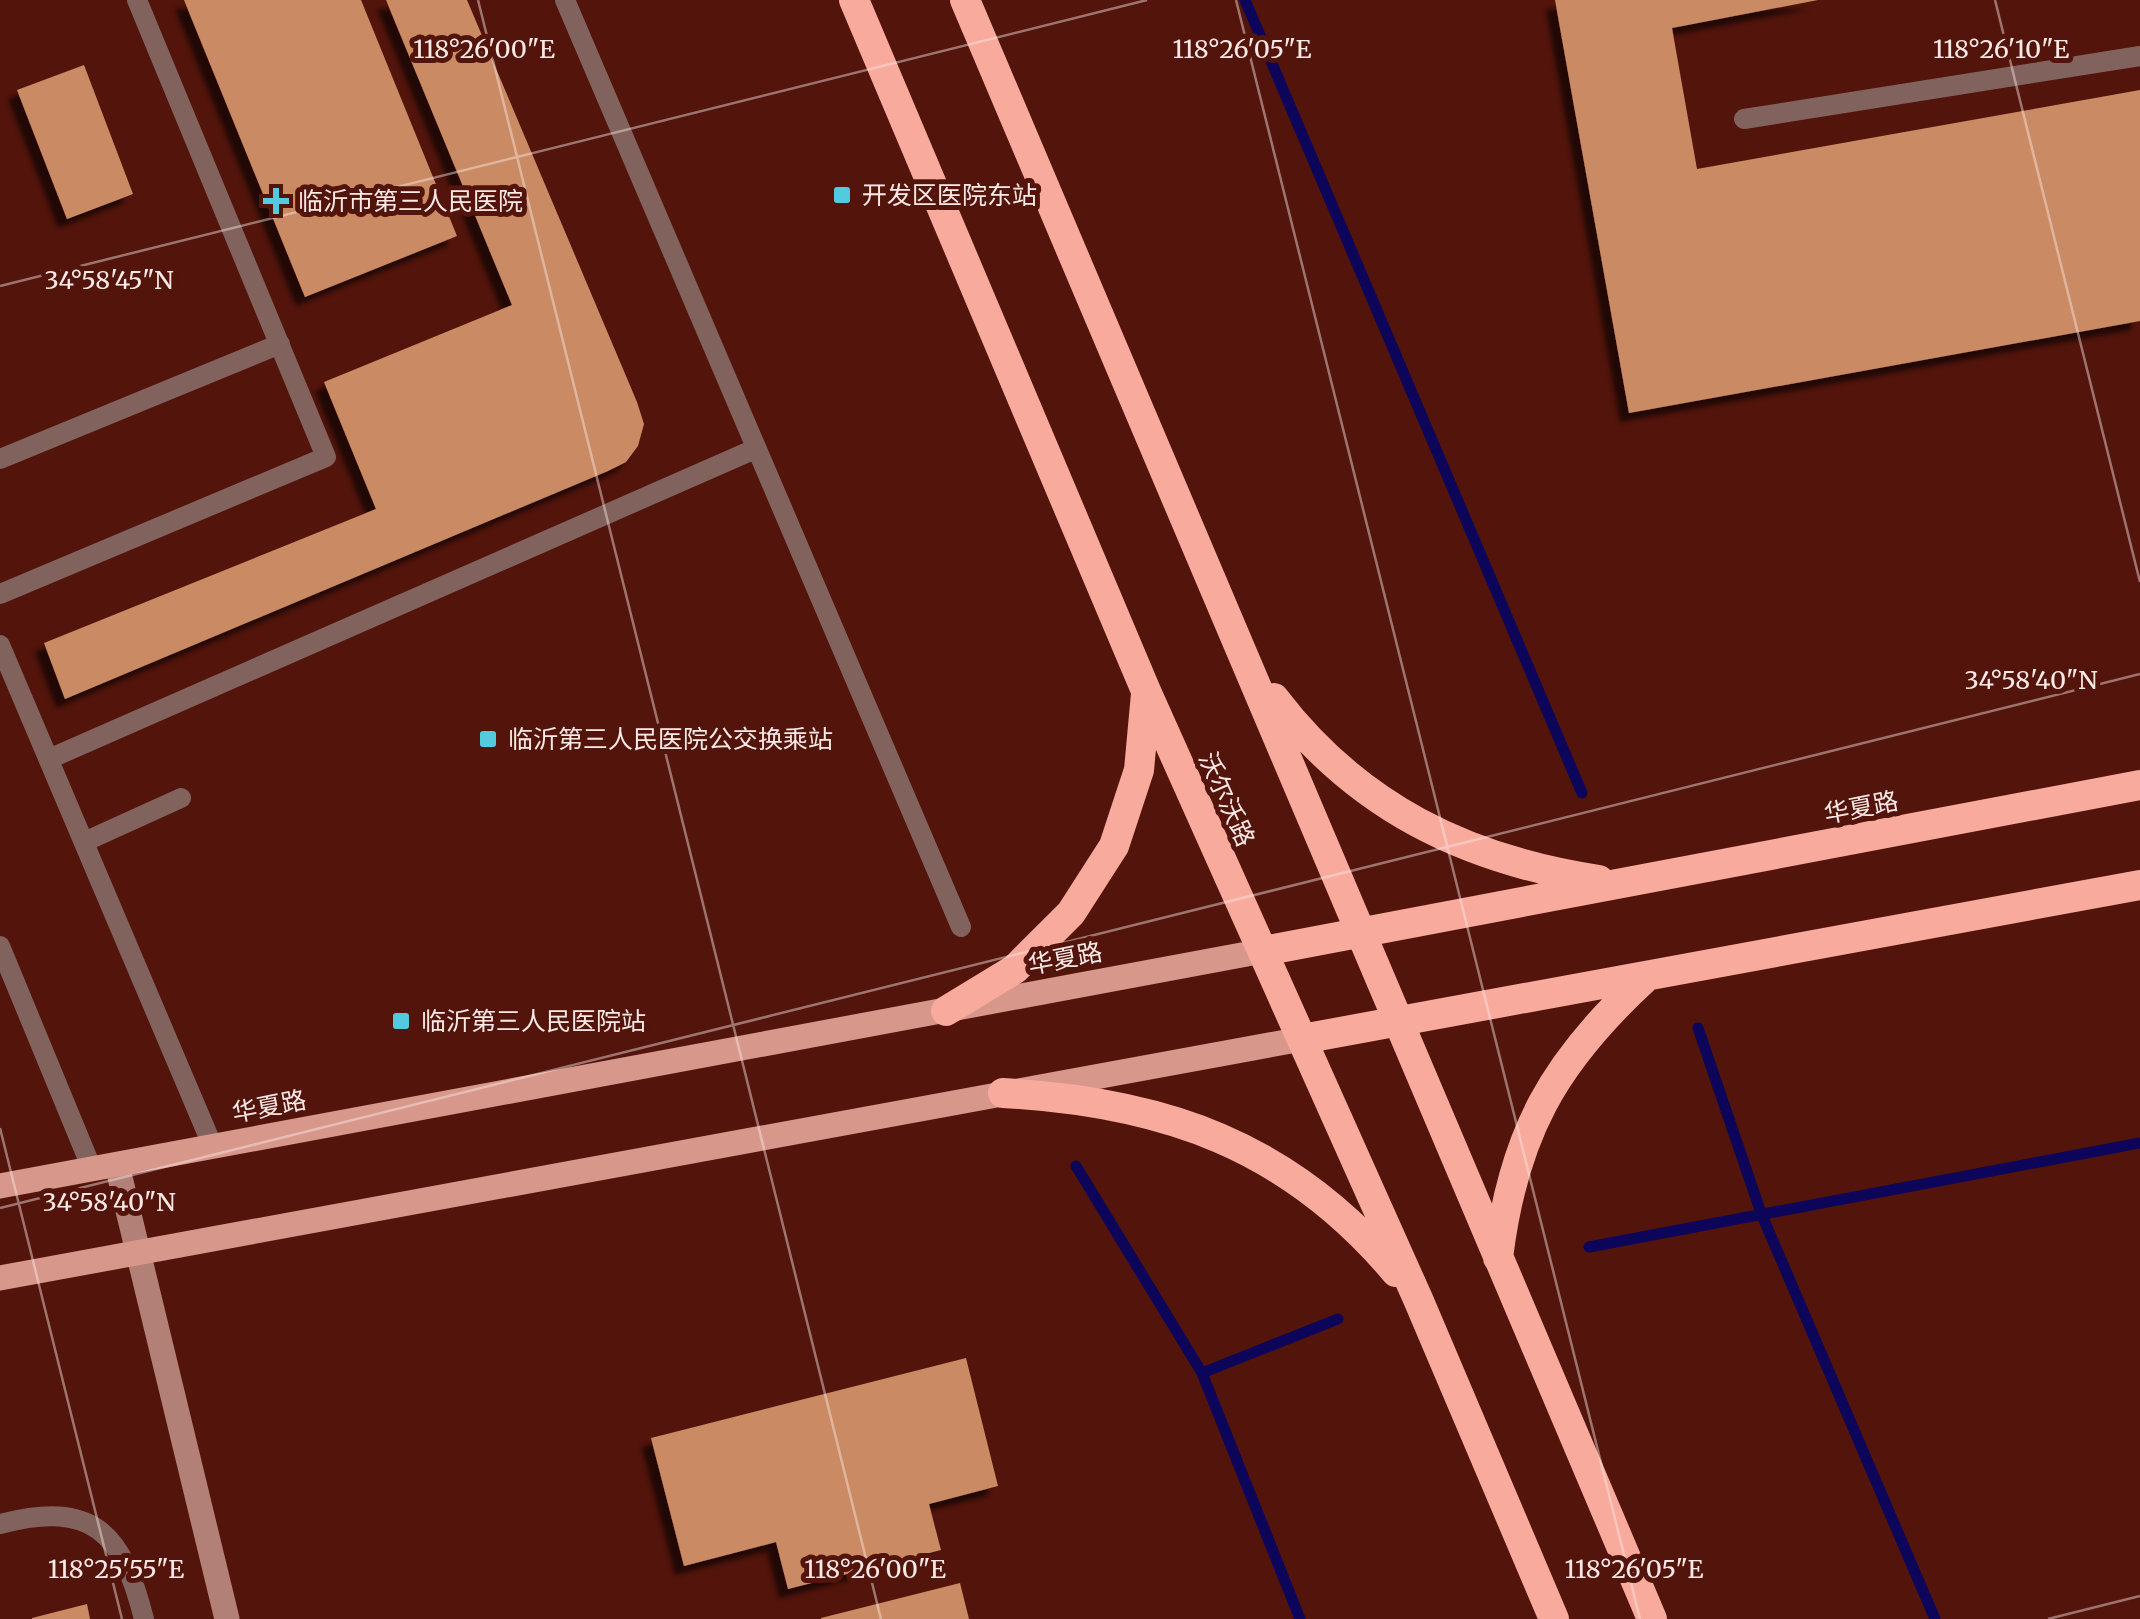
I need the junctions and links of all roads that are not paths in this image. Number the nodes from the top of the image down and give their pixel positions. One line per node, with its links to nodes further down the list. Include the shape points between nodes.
1 (137, 0): 7 (lane)
2 (565, 0): 8 (lane)
3 (854, 0): 13 (highway, 沃尔沃路)
4 (964, 0): 12 (highway)
5 (2140, 56): 6 (lane)
6 (1744, 118)
7 (280, 344): 9 (lane); 10 (lane, via 326,457)
8 (756, 449): 14 (lane); 20 (lane)
9 (0, 460)
10 (0, 594)
11 (0, 644): 14 (lane)
12 (1247, 662): 18 (highway, via 1302,734 1369,794 1432,831 1532,870); 21 (highway)
13 (1146, 691): 23 (highway, 沃尔沃路); 25 (highway, via 1139,770 1114,846 1057,928 1014,969)
14 (49, 759): 17 (lane)
15 (2140, 784): 18 (highway, 华夏路)
16 (181, 798): 17 (lane)
17 (84, 842): 29 (lane)
18 (1622, 884): 21 (highway, 华夏路)
19 (2140, 885): 24 (highway)
20 (962, 928)
21 (1360, 933): 23 (highway, 华夏路); 26 (highway)
22 (0, 946): 30 (lane)
23 (1263, 951): 25 (main road, 华夏路); 27 (highway, 沃尔沃路)
24 (1645, 978): 26 (highway); 33 (highway, via 1596,1023 1548,1089 1506,1196)
25 (946, 1011): 29 (main road, 华夏路)
26 (1398, 1022): 27 (highway); 33 (highway)
27 (1302, 1039): 28 (main road); 35 (highway, 沃尔沃路)
28 (1003, 1093): 32 (main road); 35 (highway, via 1083,1098 1161,1114 1236,1144 1305,1186 1366,1237)
29 (213, 1147): 30 (main road, 华夏路)
30 (104, 1167): 31 (main road, 华夏路); 32 (street)
31 (0, 1186)
32 (138, 1253): 34 (main road); 38 (street)
33 (1498, 1261): 40 (highway)
34 (0, 1278)
35 (1418, 1299): 39 (highway, 沃尔沃路)
36 (0, 1524): 37 (lane, via 61,1514 93,1524 117,1544)
37 (144, 1619)
38 (227, 1619)
39 (1554, 1619)
40 (1652, 1619)

